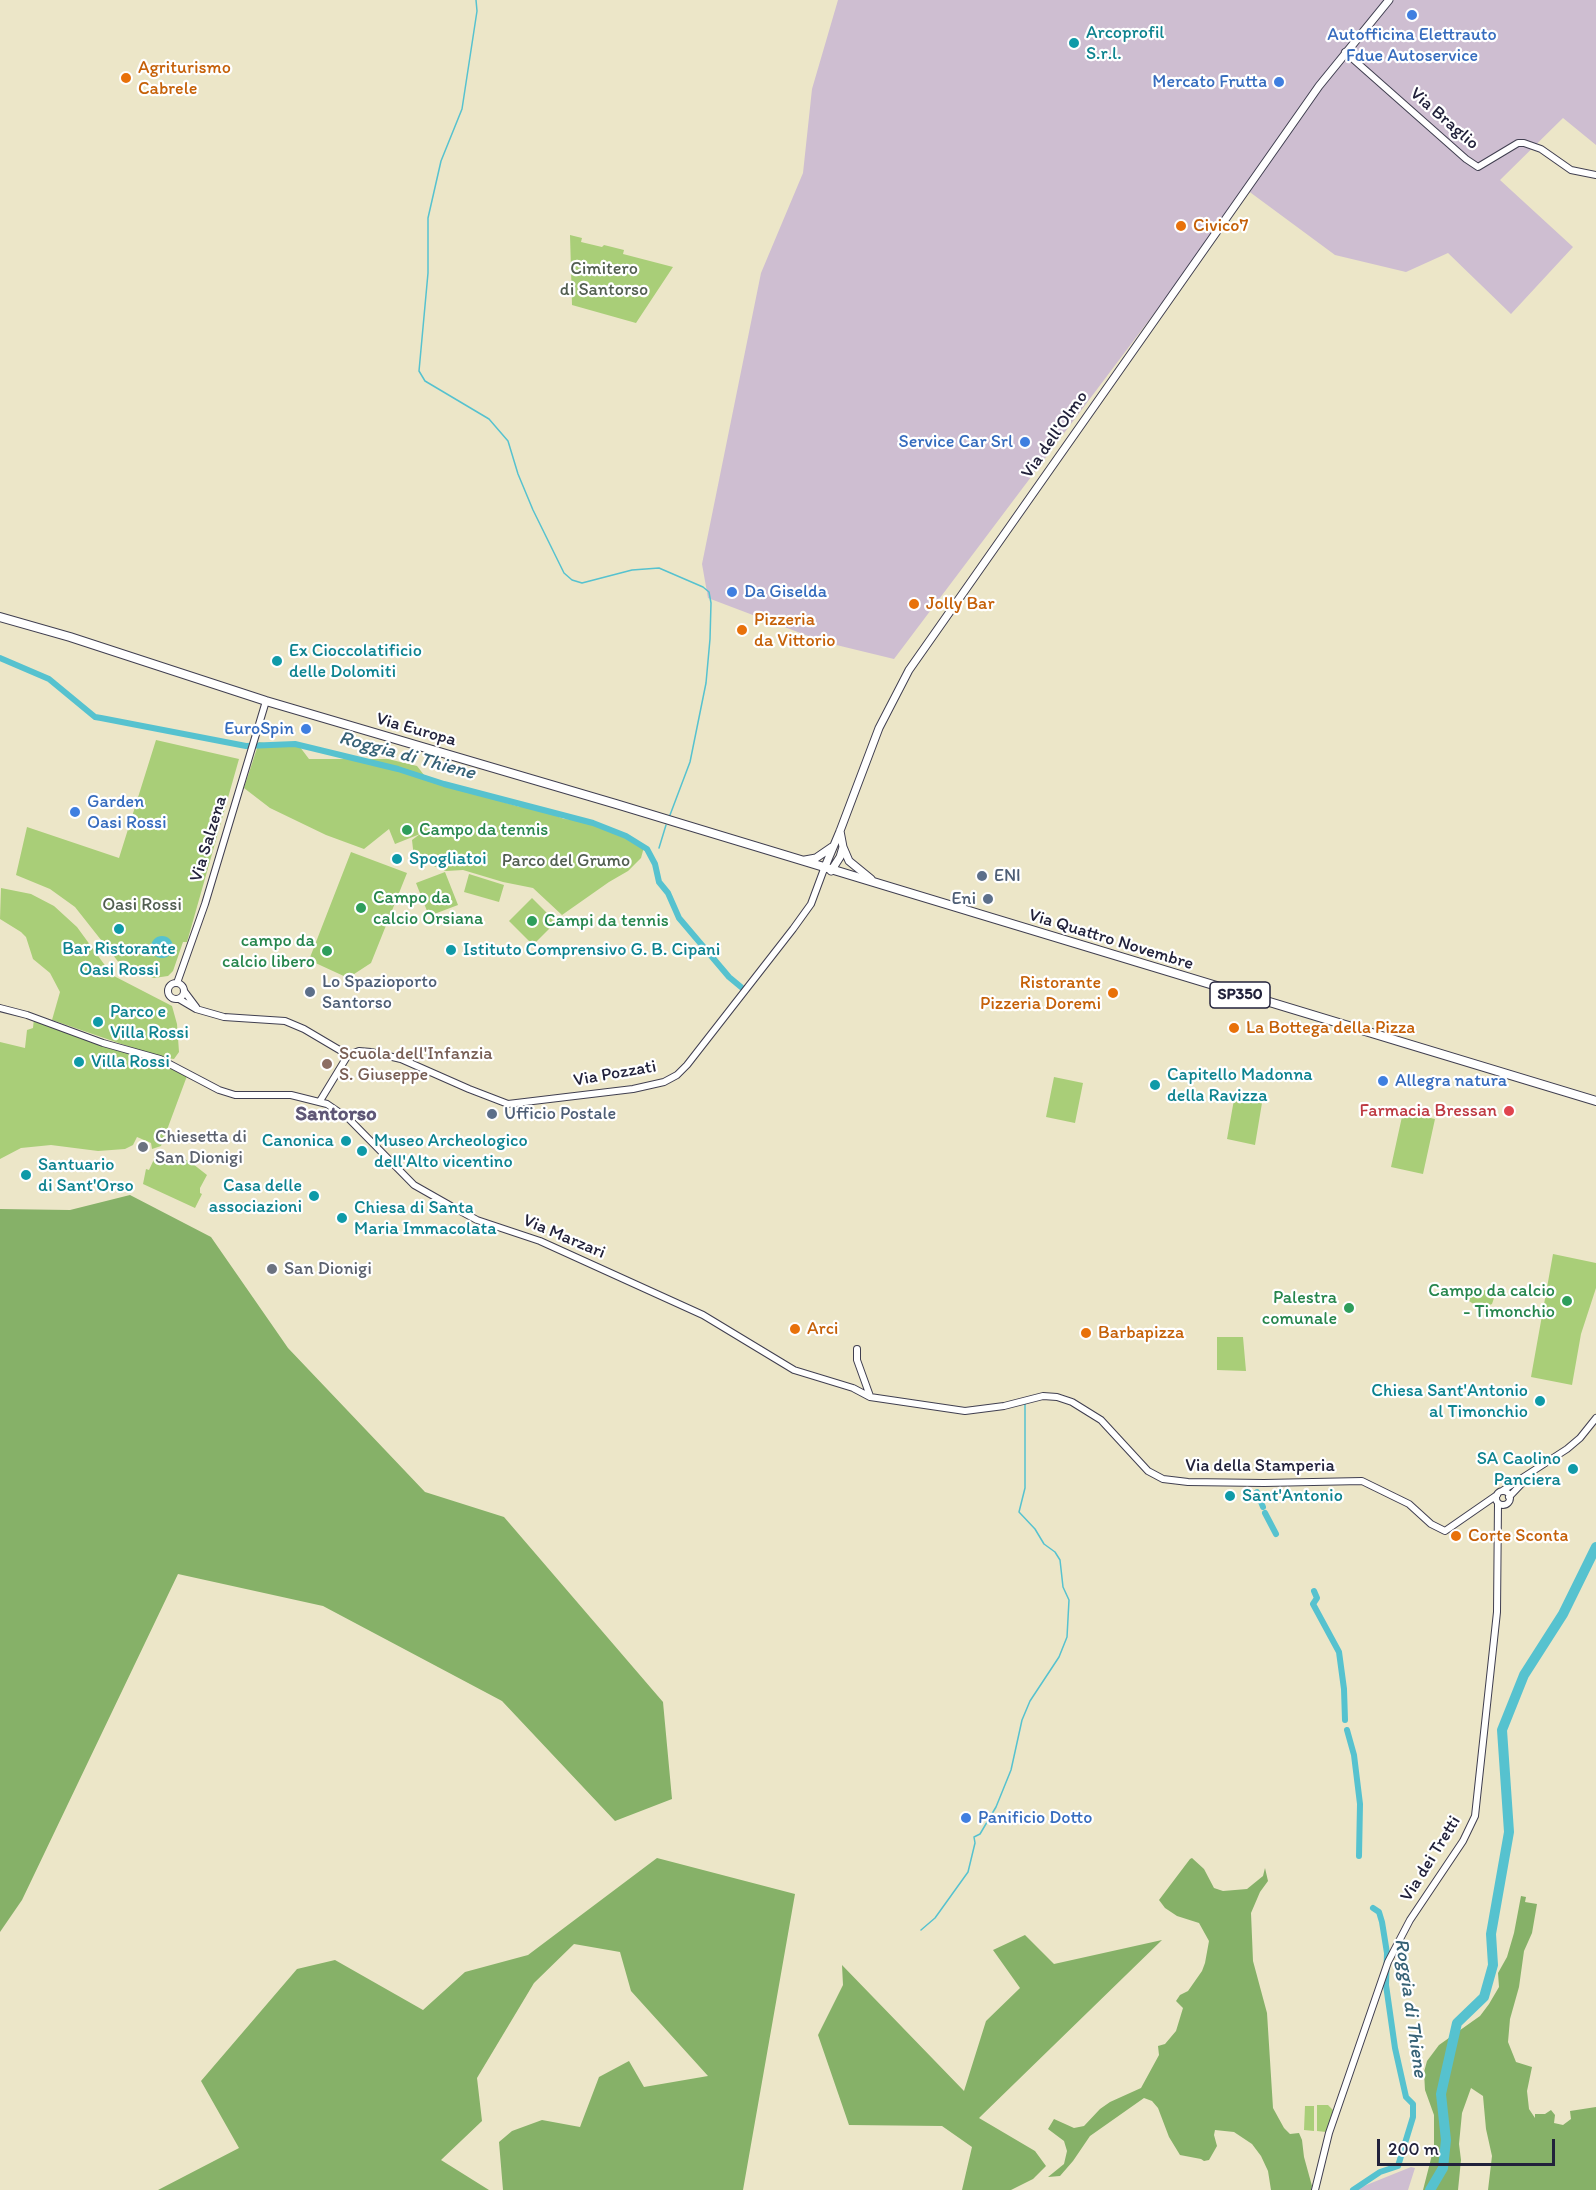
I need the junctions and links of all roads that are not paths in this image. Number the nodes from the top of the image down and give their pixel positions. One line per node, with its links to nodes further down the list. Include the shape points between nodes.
1 (1389, 0): 2 (main road, Via dell'Olmo)
2 (1345, 52): 3 (street, Via Braglio, via 1478,167 1524,143 1541,149 1571,170); 6 (main road, Via dell'Olmo, via 909,670 879,728)
3 (1596, 175)
4 (0, 616): 5 (main road, Via Europa / SP350)
5 (266, 702): 9 (main road, Via Europa / SP350); 12 (street, Via Salzena)
6 (840, 831): 7 (main road, Via dell'Olmo); 8 (main road)
7 (835, 842): 9 (main road, via 816,858); 10 (main road, Via dell'Olmo)
8 (843, 848): 10 (main road); 11 (main road, via 855,868)
9 (796, 860): 10 (main road, Via Europa / SP350)
10 (827, 870): 11 (main road, Via Quattro Novembre / SP350); 17 (street, Via Pozzati, via 811,904 787,938 687,1065 664,1082 508,1104 401,1059 359,1051)
11 (884, 887): 19 (main road, Via Quattro Novembre / SP350)
12 (177, 983): 13 (street); 14 (street, via 170,985 168,991 171,998)
13 (184, 991): 14 (street); 16 (street)
14 (178, 999): 16 (street)
15 (0, 1008): 18 (street, Via Marzari, via 160,1059 235,1095 291,1095)
16 (199, 1010): 17 (street, via 224,1017 285,1021)
17 (348, 1055): 18 (street)
18 (320, 1101): 21 (street, Via Marzari, via 349,1119 414,1185 477,1220 540,1241 703,1315 794,1370)
19 (1596, 1101)
20 (857, 1348): 21 (street, via 857,1360)
21 (870, 1397): 24 (street, Via della Stamperia, via 965,1411 1043,1396 1058,1397 1101,1420 1148,1471 1162,1479 1264,1483 1362,1480 1409,1504 1445,1531 1485,1504)
22 (1596, 1418): 23 (street, via 1573,1444)
23 (1539, 1468): 24 (street); 24 (street, via 1516,1482)
24 (1502, 1498): 25 (street, Via dei Tretti, via 1497,1527 1497,1612 1475,1816 1463,1842 1410,1920 1384,1971 1332,2122)
25 (1315, 2190)

